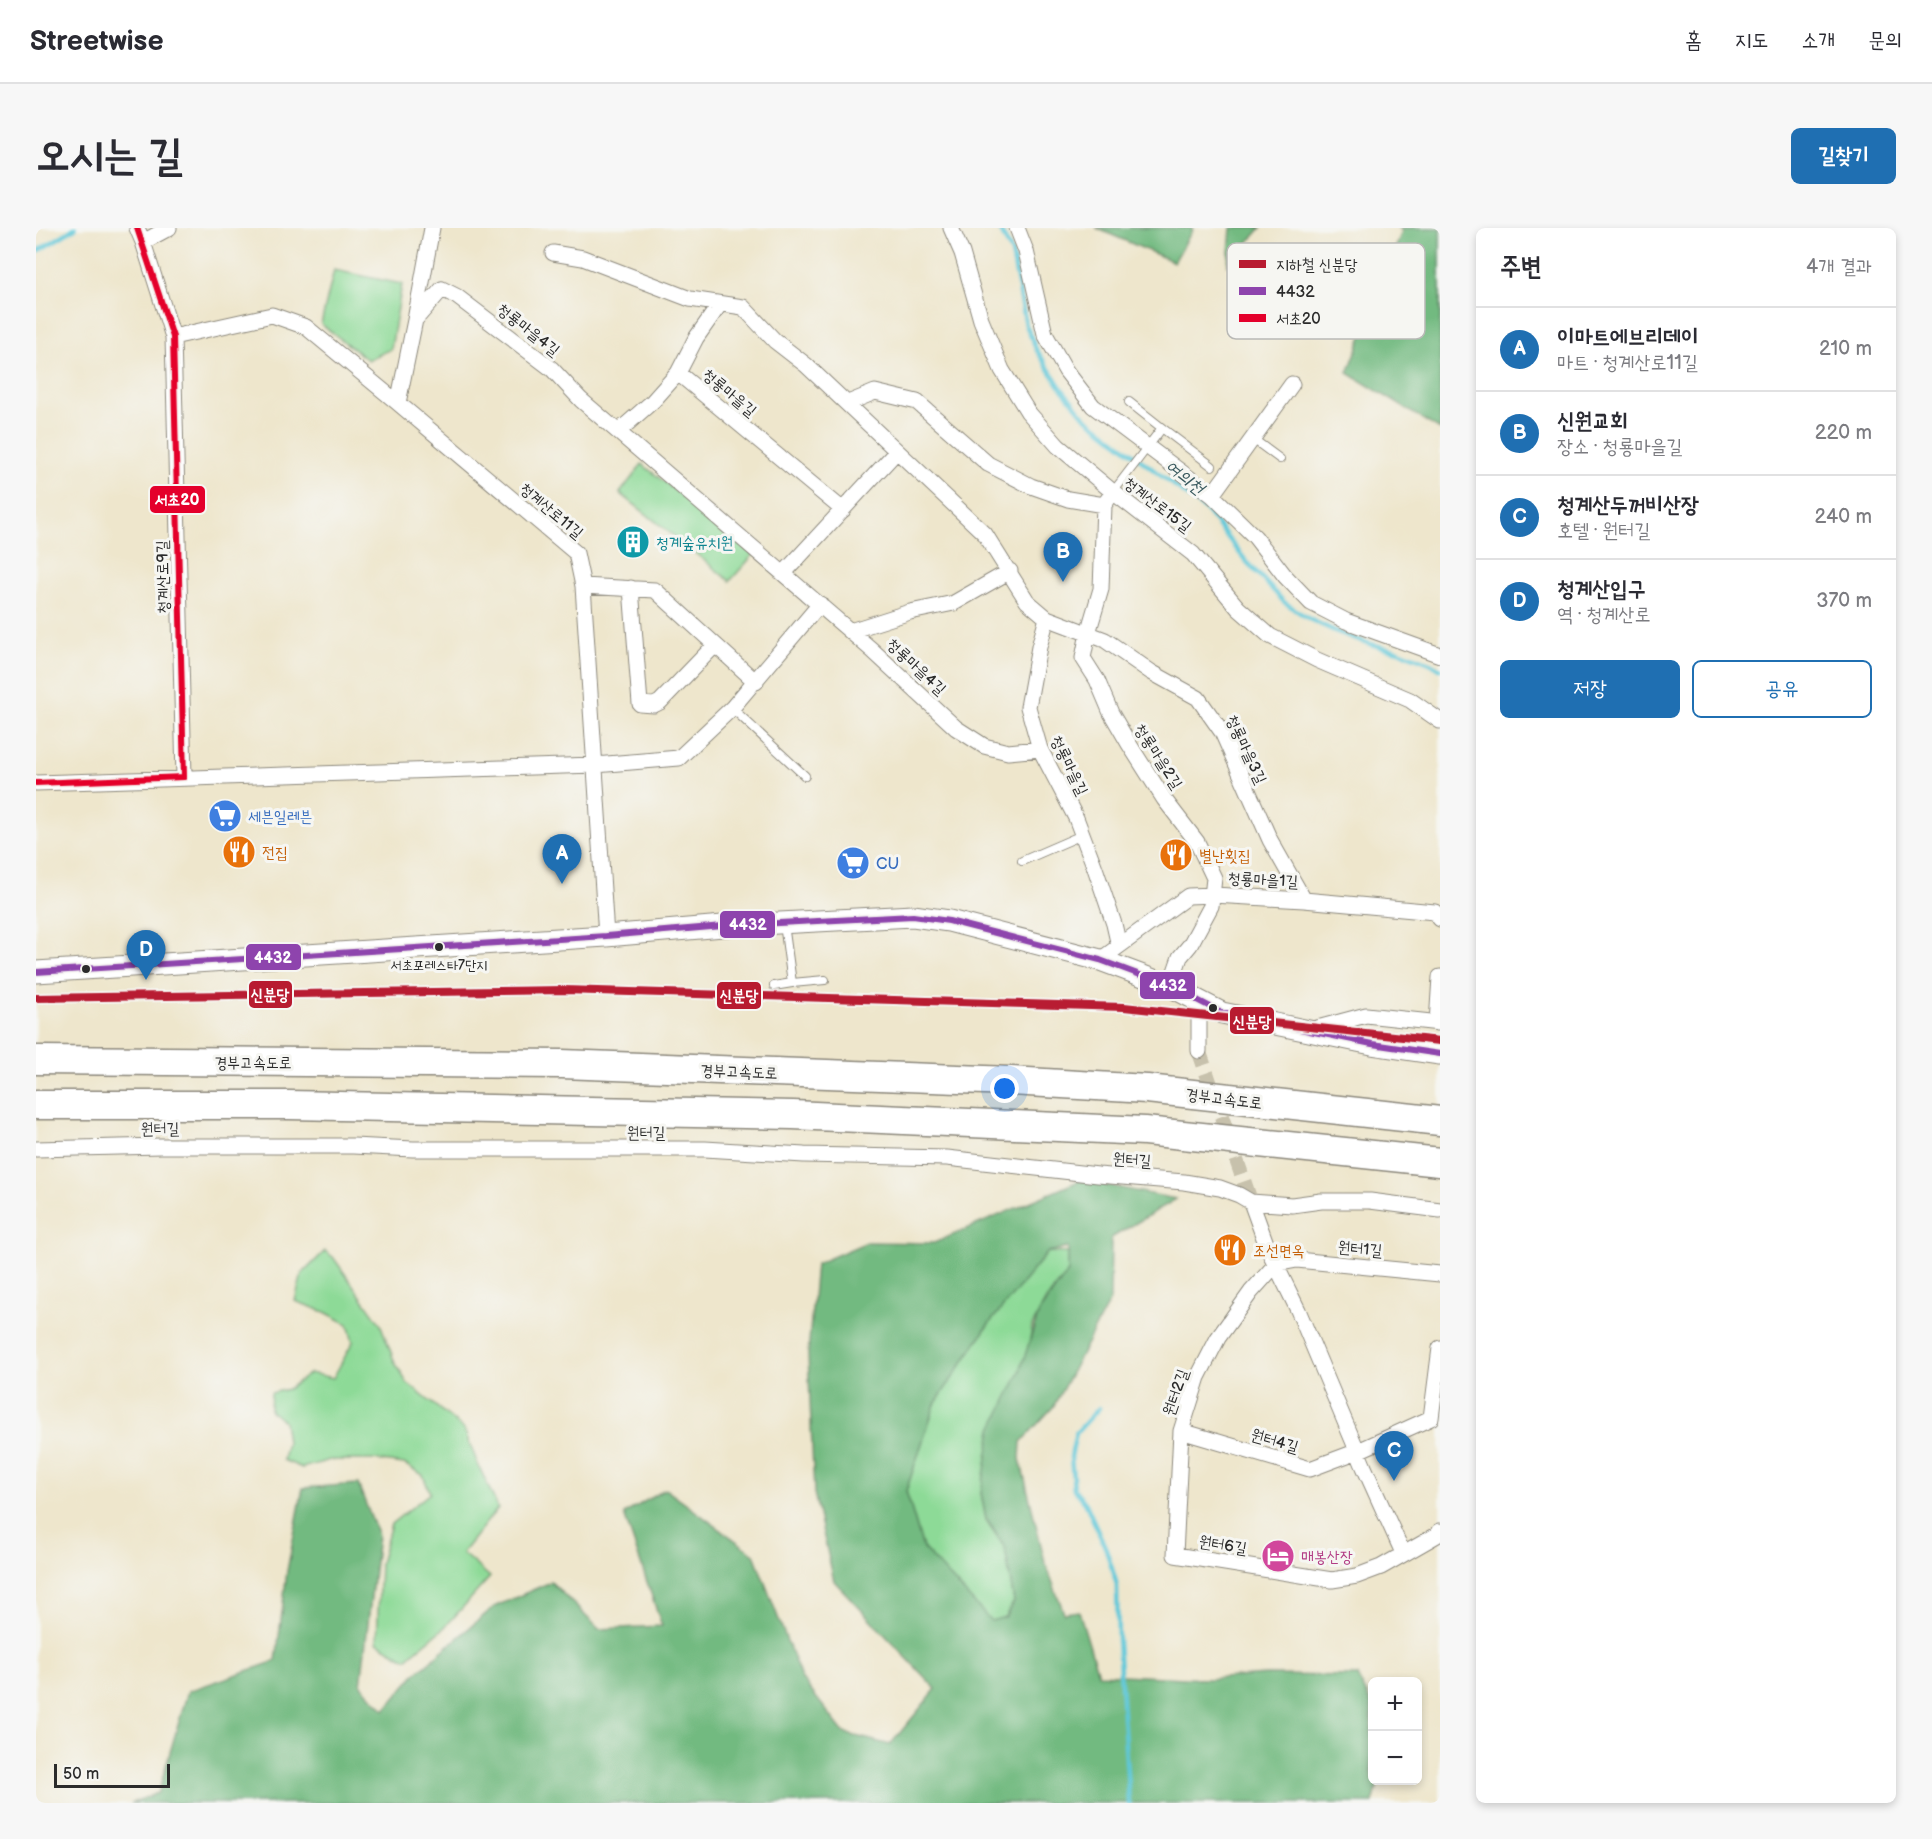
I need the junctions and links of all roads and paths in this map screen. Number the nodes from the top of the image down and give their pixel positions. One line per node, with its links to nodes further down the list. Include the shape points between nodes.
1 (168, 228): 5 (street)
2 (432, 228): 8 (street)
3 (951, 228): 22 (street, 청계산로15길, via 1002,370 1028,412 1058,446)
4 (1017, 228): 18 (street, via 1045,334 1066,371 1093,406)
5 (140, 234): 9 (street, 청계산로9길)
6 (553, 253): 7 (street, via 583,258 690,298)
7 (720, 304): 10 (street, 청룡마을길); 14 (street, via 743,308 775,341)
8 (416, 321): 13 (street); 16 (street, 청룡마을4길, via 442,289 456,296 552,369)
9 (173, 338): 13 (street, 청계산로11길, via 272,315 306,327); 42 (street, 청계산로9길)
10 (678, 373): 16 (street); 25 (street, 청룡마을길)
11 (1292, 384): 17 (street)
12 (1129, 402): 15 (lane)
13 (398, 403): 28 (street, 청계산로11길, via 576,553)
14 (848, 403): 19 (street); 24 (street, via 875,392 917,402 988,465 1068,499)
15 (1162, 428): 18 (lane); 21 (lane)
16 (619, 432): 27 (street, 청룡마을4길)
17 (1253, 439): 20 (lane); 23 (street)
18 (1149, 447): 22 (lane); 23 (street)
19 (897, 451): 25 (street); 26 (street, via 985,534)
20 (1280, 459)
21 (1212, 466)
22 (1113, 492): 24 (street); 38 (street, 청계산로15길, via 1193,554 1238,608 1270,636 1410,700)
23 (1212, 495): 35 (street, via 1255,537 1311,603 1346,621)
24 (1104, 505): 33 (street, via 1101,588)
25 (843, 510): 27 (street)
26 (1010, 571): 31 (street, via 1027,601); 32 (street, via 954,603)
27 (783, 573): 30 (street, 청룡마을4길)
28 (583, 586): 29 (street); 40 (street, 청계산로11길)
29 (631, 588): 34 (street, via 655,590); 34 (street, via 640,704 660,702)
30 (820, 604): 32 (street, 청룡마을4길); 36 (street)
31 (1047, 618): 33 (street, 청룡마을3길); 39 (street, 청룡마을길, via 1028,707)
32 (850, 631): 39 (street, 청룡마을4길, via 956,728 984,746 1008,752)
33 (1088, 633): 46 (street, 청룡마을2길, via 1083,658 1129,744 1197,842 1214,878); 47 (street, 청룡마을3길, via 1198,698 1222,732 1270,840)
34 (715, 645): 36 (street)
35 (1440, 655)
36 (756, 682): 37 (street)
37 (732, 708): 40 (street, via 679,758); 41 (lane)
38 (1440, 721)
39 (1040, 749): 44 (street, 청룡마을길)
40 (595, 765): 42 (street); 50 (street, 청계산로11길)
41 (805, 776)
42 (184, 777): 43 (street)
43 (36, 783)
44 (1082, 835): 45 (lane); 51 (street, 청룡마을길)
45 (1022, 861)
46 (1213, 895): 47 (street, 청룡마을1길); 51 (street, 청룡마을1길, via 1188,896); 58 (street, via 1211,906 1180,957)
47 (1304, 900): 48 (street, 청룡마을1길, via 1435,912)
48 (1440, 919)
49 (784, 922): 50 (street); 52 (street, via 913,916 949,921); 56 (lane)
50 (606, 936): 53 (street)
51 (1119, 946): 52 (street, 청룡마을1길)
52 (1100, 960): 58 (street)
53 (36, 972)
54 (1440, 977): 60 (street)
55 (825, 980): 56 (lane)
56 (792, 983): 57 (lane)
57 (774, 986)
58 (1170, 986): 59 (street)
59 (1199, 1001): 61 (street, via 1222,1012); 62 (street)
60 (1439, 1023): 61 (street, via 1366,1015)
61 (1309, 1030): 63 (street)
62 (1199, 1051)
63 (1440, 1054)
64 (36, 1060): 66 (highway, 경부고속도로, via 562,1064 1011,1081 1147,1089)
65 (36, 1105): 68 (highway, via 817,1116 1145,1131)
66 (1440, 1121)
67 (36, 1149): 69 (street, 원터길, via 705,1149 947,1158 1184,1182 1220,1188)
68 (1440, 1162)
69 (1251, 1202): 70 (street, 원터길, via 1292,1205 1370,1201); 71 (street)
70 (1440, 1210)
71 (1276, 1264): 72 (street, 원터1길, via 1297,1260); 74 (street, 원터2길, via 1218,1338 1198,1377); 75 (street)
72 (1440, 1274)
73 (1440, 1348): 75 (street, 원터4길, via 1431,1418)
74 (1181, 1431): 75 (street, 원터4길, via 1310,1469); 78 (street, 원터2길)
75 (1358, 1451): 77 (street)
76 (1440, 1531): 77 (street, 원터6길)
77 (1403, 1553): 78 (street, 원터6길, via 1381,1567 1332,1580)
78 (1175, 1555)

